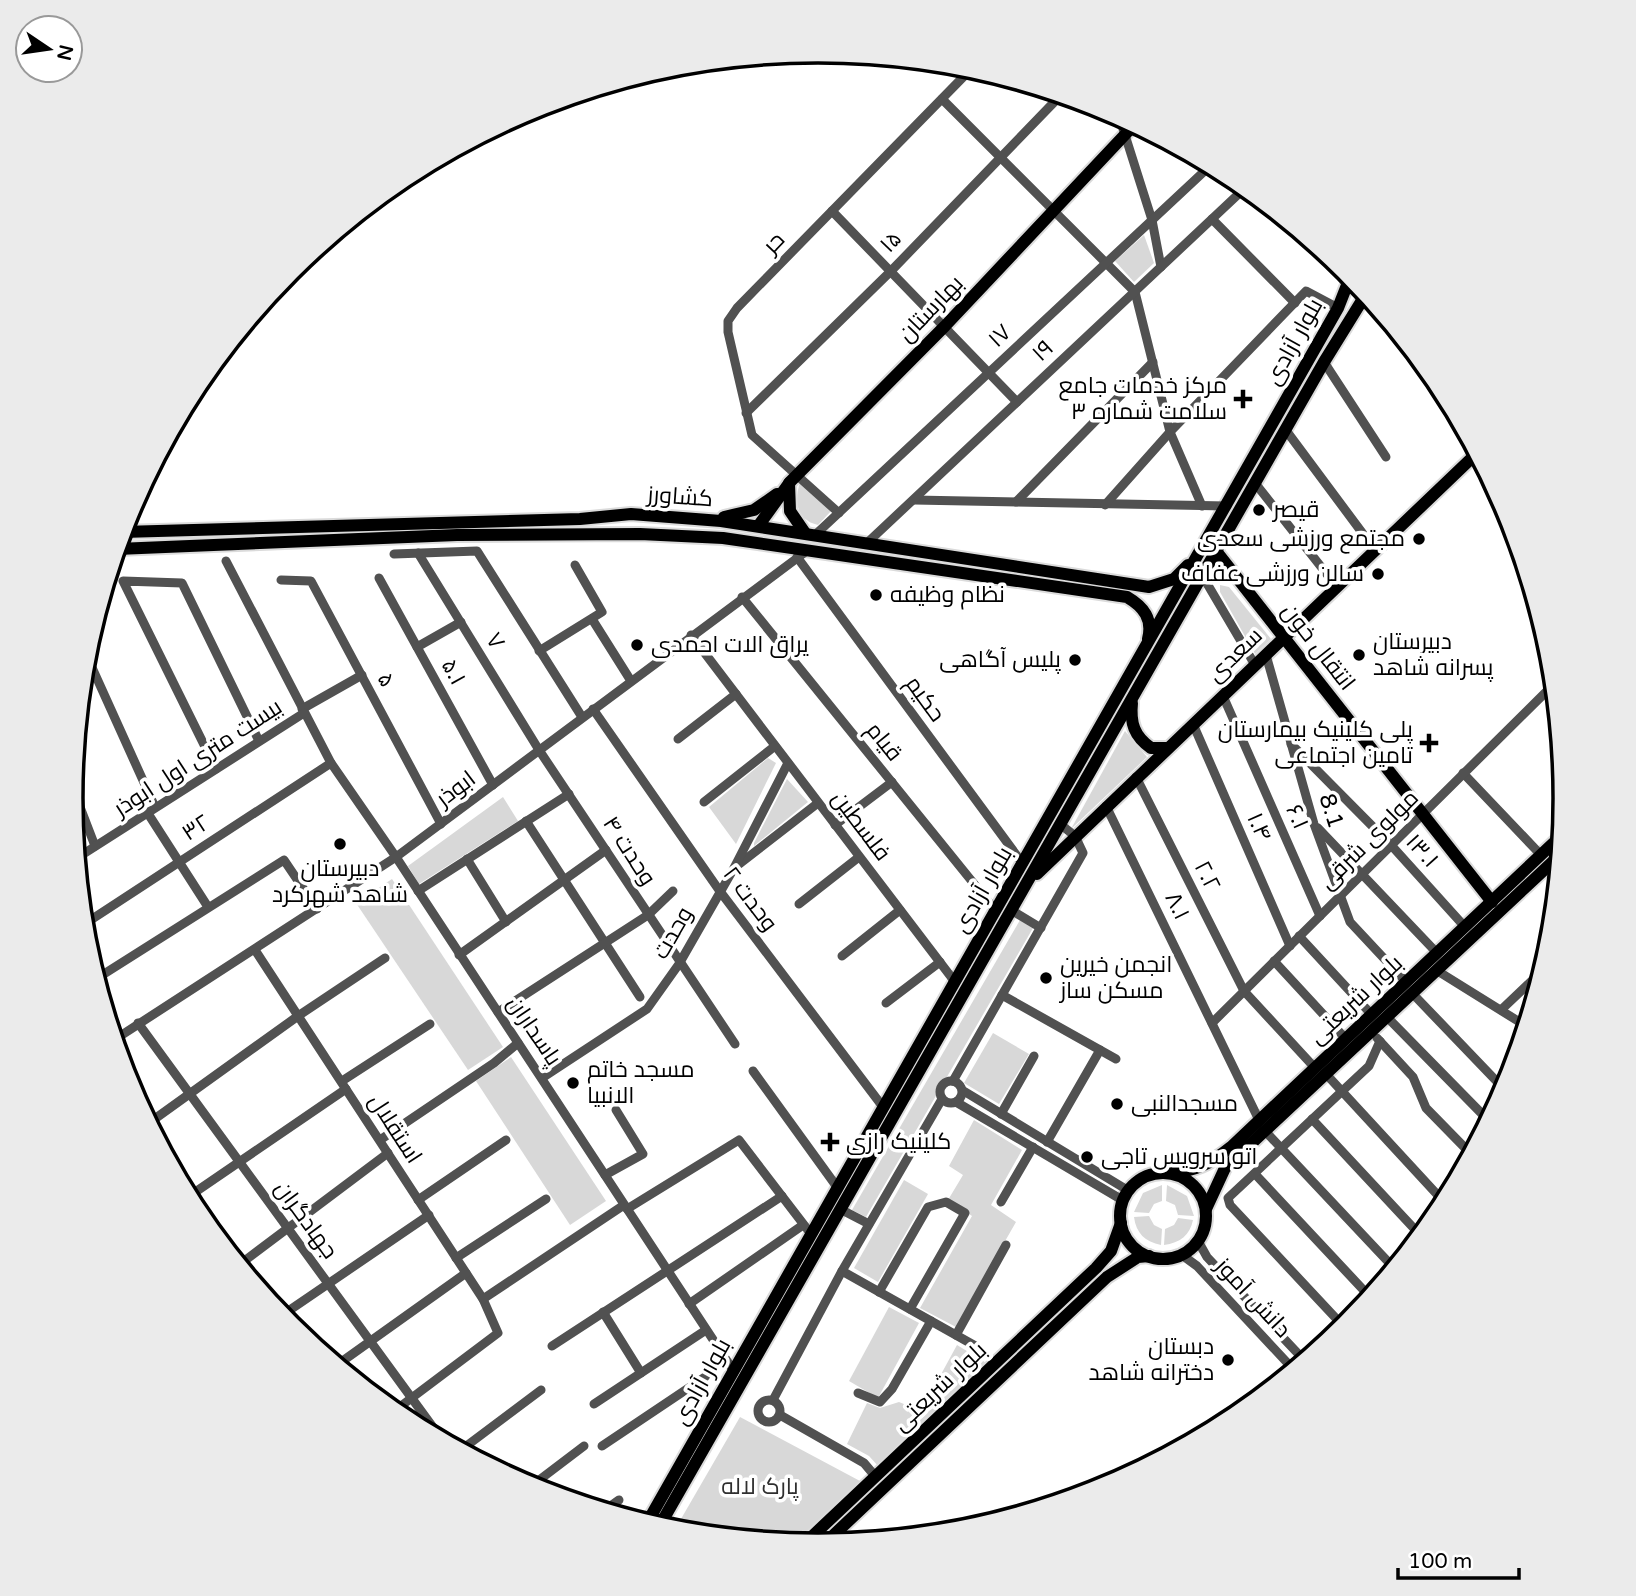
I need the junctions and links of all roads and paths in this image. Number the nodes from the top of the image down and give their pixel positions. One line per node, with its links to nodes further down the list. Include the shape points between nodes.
1 (963, 77): 2 (street, حر)
2 (942, 99): 6 (street); 10 (street, حر)
3 (1054, 102): 6 (street, ۱۵)
4 (1127, 132): 9 (main road, بهارستان)
5 (1131, 134): 12 (street)
6 (1001, 157): 9 (street); 15 (street, ۱۵)
7 (1203, 172): 12 (street, ۱۷)
8 (1237, 195): 11 (street, ۱۹)
9 (1055, 210): 13 (street); 22 (main road, بهارستان)
10 (832, 211): 15 (street); 27 (street, حر, via 728,321)
11 (1212, 219): 14 (street, ۱۹); 21 (street)
12 (1152, 220): 13 (street, ۱۷); 14 (street)
13 (1106, 263): 18 (street); 25 (street, ۱۷)
14 (1161, 267): 18 (street, ۱۹)
15 (891, 271): 22 (street); 27 (street, ۱۵)
16 (1346, 286): 20 (main road, بلوار آزادی)
17 (1349, 289): 20 (main road)
18 (1135, 292): 23 (street); 26 (street, ۱۹)
19 (1360, 301): 24 (main road, بلوار آزادی)
20 (1340, 302): 21 (street, via 1306,291); 38 (main road, بلوار آزادی)
21 (1295, 303): 29 (street)
22 (945, 326): 25 (street); 32 (main road, بهارستان)
23 (1153, 362): 29 (street); 35 (street)
24 (1324, 362): 28 (main road, بلوار آزادی); 30 (street)
25 (989, 372): 26 (street); 39 (street, ۱۷)
26 (1017, 402): 34 (street, ۱۹)
27 (746, 413): 32 (street, حر, via 752,435)
28 (1285, 429): 33 (main road, بلوار آزادی); 50 (street)
29 (1170, 432): 36 (street); 37 (street)
30 (1386, 457)
31 (1470, 460): 50 (main road, سعدی)
32 (793, 478): 39 (street); 41 (main road, via 754,510); 42 (main road, بهارستان); 45 (main road, via 790,511)
33 (1255, 483): 51 (main road, بلوار آزادی); 65 (street)
34 (914, 500): 35 (street); 48 (street, ۱۹)
35 (1016, 502): 36 (street)
36 (1105, 505): 37 (street)
37 (1202, 506): 38 (street)
38 (1227, 506): 47 (main road, بلوار آزادی)
39 (839, 513): 45 (street, ۱۷)
40 (486, 520): 41 (main road, کشاورز, via 631,514); 43 (main road, کشاورز); 46 (main road)
41 (712, 520): 42 (main road, کشاورز)
42 (759, 526): 44 (main road); 45 (main road, کشاورز); 55 (main road, via 776,538)
43 (133, 532)
44 (640, 534): 46 (main road, کشاورز); 53 (main road, کشاورز, via 723,538)
45 (810, 534): 48 (main road, کشاورز)
46 (487, 535): 49 (main road, کشاورز)
47 (1209, 537): 64 (main road, via 1174,579); 67 (main road, بلوار آزادی)
48 (867, 543): 57 (main road, کشاورز)
49 (127, 549)
50 (1375, 550): 65 (main road, سعدی)
51 (1216, 551): 59 (main road, بلوار آزادی); 71 (main road, انتقال خون)
52 (418, 553): 54 (street); 69 (street, ۷); 74 (street, via 477,551)
53 (802, 553): 55 (main road, کشاورز); 66 (street, ابوذر); 126 (street, حکیم)
54 (394, 554)
55 (872, 559): 60 (main road, کشاورز)
56 (226, 561): 86 (street, پاسداران)
57 (988, 562): 60 (main road); 63 (main road, کشاورز)
58 (575, 565): 68 (street, via 602,612)
59 (1202, 575): 72 (main road, بلوار آزادی); 77 (street)
60 (986, 576): 63 (main road, کشاورز)
61 (379, 578): 73 (street, ۵.۱)
62 (281, 580): 79 (street, ۵, via 312,581)
63 (1109, 587): 64 (main road, کشاورز); 75 (main road, کشاورز, via 1143,608 1150,626)
64 (1149, 587): 67 (main road, کشاورز)
65 (1337, 587): 71 (main road, سعدی)
66 (742, 597): 70 (street, ابوذر); 100 (street, قیام)
67 (1175, 597): 72 (main road, via 1178,608); 75 (main road, بلوار آزادی)
68 (592, 619): 74 (street); 80 (street)
69 (461, 622): 73 (street); 94 (street, ۷)
70 (691, 635): 80 (street, ابوذر); 82 (street, فلسطین)
71 (1284, 637): 76 (main road, سعدی); 107 (main road, انتقال خون)
72 (1166, 639): 84 (main road, بلوار آزادی)
73 (417, 647): 101 (street, ۵.۱)
74 (539, 651): 87 (street)
75 (1142, 654): 126 (main road, بلوار آزادی)
76 (1266, 655): 77 (main road, سعدی); 91 (street, 8.1)
77 (1255, 665): 83 (main road, سعدی)
78 (94, 673): 106 (street)
79 (362, 676): 86 (street, بیست متری اول ابوذر); 110 (street, ۵)
80 (631, 681): 85 (street, ابوذر)
81 (1545, 693): 98 (street, مولوی شرقی)
82 (736, 694): 89 (street); 92 (street, فلسطین)
83 (1223, 696): 88 (main road, سعدی); 144 (street, ۶.۱)
84 (1132, 697): 93 (main road, via 1130,721 1139,737 1151,748); 111 (main road, بلوار آزادی)
85 (593, 709): 87 (street, ابوذر); 132 (street, وحدت ۲)
86 (303, 711): 90 (street, بیست متری اول ابوذر); 95 (street, پاسداران)
87 (582, 717): 94 (street, ابوذر)
88 (1193, 724): 93 (main road, سعدی); 151 (street, ۱.۴)
89 (678, 739)
90 (260, 741): 97 (street, بیست متری اول ابوذر); 97 (street, via 182,583 123,582)
91 (1289, 743): 112 (street, 8.1); 115 (street, ۱۳.۱)
92 (775, 746): 96 (street, فلسطین); 103 (street)
93 (1168, 748): 99 (main road, سعدی)
94 (539, 750): 101 (street, ابوذر); 102 (street, وحدت ۴)
95 (331, 763): 121 (street, پاسداران); 125 (street, ۳۲)
96 (788, 764): 104 (street, فلسطین); 128 (street, وحدت)
97 (216, 769): 106 (street, بیست متری اول ابوذر)
98 (1464, 773): 107 (street, مولوی شرقی); 124 (street)
99 (1136, 777): 105 (main road, سعدی); 165 (street, ۲.۲)
100 (892, 782): 113 (street); 142 (street, قیام)
101 (493, 785): 110 (street, ابوذر)
102 (569, 794): 109 (street); 117 (street, وحدت ۴)
103 (704, 802)
104 (818, 803): 113 (street, فلسطین); 128 (street)
105 (1106, 806): 114 (main road, سعدی); 176 (street, ۸.۱)
106 (152, 810): 116 (street, بیست متری اول ابوذر); 125 (street)
107 (1423, 814): 115 (street, مولوی شرقی); 136 (main road, انتقال خون)
108 (84, 817): 116 (street)
109 (526, 821): 123 (street); 130 (street)
110 (441, 824): 121 (street, ابوذر)
111 (1060, 824): 114 (street); 131 (main road, بلوار آزادی)
112 (1314, 824): 129 (street); 135 (street, 8.1)
113 (835, 825): 120 (street, فلسطین)
114 (1075, 836): 131 (main road, سعدی); 148 (street, via 1083,853)
115 (1391, 845): 129 (street, مولوی شرقی); 147 (street, ۱۳.۱)
116 (95, 846): 119 (street, بیست متری اول ابوذر)
117 (606, 850): 130 (street); 143 (street, وحدت ۴)
118 (1551, 851): 124 (main road, بلوار شریعتی)
119 (86, 852)
120 (859, 857): 137 (street); 140 (street, فلسطین)
121 (397, 858): 133 (street, پاسداران); 139 (street, ابوذر)
122 (1550, 858): 124 (main road, بلوار شریعتی)
123 (467, 859): 133 (street); 146 (street)
124 (1544, 860): 127 (street); 136 (main road, بلوار شریعتی); 160 (main road, بلوار شریعتی)
125 (178, 863): 138 (street); 145 (street, ۳۲)
126 (1023, 864): 142 (main road, بلوار آزادی)
127 (1549, 866)
128 (734, 868): 132 (street, وحدت)
129 (1363, 873): 135 (street, مولوی شرقی); 153 (street)
130 (564, 882): 146 (street); 150 (street)
131 (1024, 888): 141 (main road, بلوار آزادی)
132 (719, 890): 159 (street, وحدت); 198 (street, وحدت ۲)
133 (418, 891): 154 (street, پاسداران)
134 (673, 891): 143 (street)
135 (1340, 896): 144 (street, مولوی شرقی); 164 (street, 8.1, via 1350,922)
136 (1492, 902): 147 (main road, بلوار شریعتی)
137 (799, 904)
138 (208, 907): 139 (street, via 284,860); 161 (street)
139 (317, 909): 152 (street, ابوذر)
140 (900, 910): 155 (street); 158 (street, فلسطین)
141 (1011, 910): 148 (street); 188 (main road, بلوار آزادی)
142 (996, 911): 162 (main road, بلوار آزادی)
143 (648, 915): 150 (street); 159 (street, وحدت ۴)
144 (1320, 916): 149 (street, مولوی شرقی)
145 (93, 918)
146 (506, 922): 154 (street)
147 (1465, 927): 153 (main road, بلوار شریعتی)
148 (1041, 928): 166 (street)
149 (1299, 936): 151 (street, مولوی شرقی); 171 (street)
150 (604, 943): 167 (street); 170 (street)
151 (1290, 946): 157 (street, مولوی شرقی)
152 (255, 950): 172 (street, استقلال); 175 (street, ابوذر)
153 (1437, 953): 164 (main road, بلوار شریعتی)
154 (459, 955): 170 (street, پاسداران)
155 (842, 956)
156 (385, 958): 172 (street)
157 (1274, 961): 165 (street, مولوی شرقی); 180 (street)
158 (940, 962): 162 (street, فلسطین); 168 (street)
159 (679, 964): 182 (street, وحدت ۴); 189 (street, وحدت, via 647,1009)
160 (1436, 970): 164 (main road, بلوار شریعتی); 169 (street)
161 (105, 973)
162 (955, 982): 188 (main road, بلوار آزادی)
163 (1529, 983): 169 (street)
164 (1409, 987): 171 (main road, بلوار شریعتی); 173 (main road, بلوار شریعتی); 191 (street, 8.1)
165 (1244, 991): 176 (street, مولوی شرقی); 187 (street)
166 (1002, 995): 183 (street); 190 (street)
167 (640, 997)
168 (886, 1003)
169 (1500, 1010): 174 (street)
170 (498, 1013): 181 (street, پاسداران)
171 (1372, 1014): 180 (main road, بلوار شریعتی)
172 (298, 1016): 192 (street, استقلال); 195 (street)
173 (1387, 1017): 179 (main road, بلوار شریعتی); 200 (street)
174 (1518, 1021)
175 (138, 1023): 178 (street, ابوذر); 195 (street, جهادگران)
176 (1212, 1023): 204 (street, ۸.۱)
177 (430, 1024): 192 (street)
178 (122, 1035)
179 (1375, 1037): 187 (main road, بلوار شریعتی); 194 (street, via 1369,1066); 209 (street, via 1413,1077 1426,1108)
180 (1346, 1039): 187 (main road, بلوار شریعتی)
181 (518, 1043): 189 (street, پاسداران); 205 (street)
182 (735, 1044)
183 (1100, 1049): 185 (street); 207 (street)
184 (1034, 1056): 201 (street)
185 (1116, 1059)
186 (753, 1071): 217 (street)
187 (1320, 1071): 194 (street); 204 (main road, بلوار شریعتی)
188 (911, 1073): 198 (main road, بلوار آزادی); 226 (main road, بلوار آزادی)
189 (542, 1078): 216 (street, پاسداران)
190 (953, 1081): 193 (street); 196 (street, via 941,1086)
191 (1496, 1081)
192 (344, 1085): 205 (street, استقلال); 212 (street)
193 (962, 1090): 197 (street); 201 (street)
194 (1341, 1092): 203 (street); 219 (street)
195 (190, 1094): 202 (street); 212 (street, جهادگران)
196 (942, 1100): 197 (street); 230 (street)
197 (956, 1102): 208 (street)
198 (883, 1107): 217 (main road, بلوار آزادی)
199 (615, 1110): 216 (street, via 643,1154)
200 (1481, 1113)
201 (1001, 1114): 207 (street)
202 (157, 1118)
203 (1312, 1119): 210 (street); 232 (street)
204 (1262, 1125): 210 (street, ۸.۱); 213 (main road, بلوار شریعتی)
205 (380, 1140): 211 (street, استقلال)
206 (506, 1140): 223 (street)
207 (1047, 1142): 221 (street)
208 (1033, 1147): 221 (street); 224 (street)
209 (1465, 1147)
210 (1282, 1148): 215 (street); 240 (street, ۸.۱)
211 (388, 1153): 223 (street, استقلال); 231 (street)
212 (239, 1161): 218 (street); 231 (street, جهادگران)
213 (1220, 1164): 214 (main road, بلوار شریعتی); 227 (main road, بلوار شریعتی)
214 (1168, 1173): 221 (main road, via 1146,1177); 227 (main road, via 1197,1189)
215 (1255, 1174): 245 (street); 252 (street, via 1228,1198 1230,1205)
216 (605, 1175): 225 (street, پاسداران)
217 (837, 1187): 233 (main road, بلوار آزادی)
218 (197, 1191)
219 (1437, 1194)
220 (782, 1196): 225 (street, via 739,1140); 233 (street); 241 (street)
221 (1126, 1196): 229 (main road)
222 (546, 1199): 238 (street)
223 (418, 1200): 228 (street, استقلال)
224 (1001, 1202)
225 (626, 1207): 241 (street, پاسداران); 247 (street)
226 (840, 1209): 230 (street); 281 (main road, بلوار آزادی)
227 (1206, 1209): 234 (main road)
228 (429, 1215): 238 (street, استقلال); 244 (street)
229 (1121, 1223): 237 (main road, via 1130,1243); 276 (main road, بلوار شریعتی, via 1115,1245 1096,1268)
230 (869, 1224): 242 (street)
231 (286, 1227): 239 (street); 244 (street, جهادگران)
232 (1413, 1228)
233 (807, 1230): 248 (street); 263 (main road, بلوار آزادی)
234 (1198, 1241): 236 (main road); 260 (street, دانش آموز, via 1207,1257)
235 (1006, 1245): 255 (street)
236 (1182, 1255): 237 (main road); 262 (street, دانش آموز)
237 (1149, 1256): 282 (main road, بلوار شریعتی, via 1138,1257 1107,1277)
238 (456, 1258): 243 (street, استقلال)
239 (246, 1259)
240 (1388, 1262)
241 (667, 1270): 248 (street, پاسداران); 251 (street)
242 (842, 1271): 246 (street); 268 (street)
243 (466, 1273): 247 (street, استقلال); 256 (street)
244 (328, 1282): 249 (street); 256 (street, جهادگران)
245 (1364, 1291)
246 (879, 1292): 250 (street); 250 (street, via 928,1207 946,1202 965,1213)
247 (483, 1299): 267 (street, استقلال, via 498,1332)
248 (689, 1304): 254 (street, پاسداران)
249 (290, 1309)
250 (910, 1309): 253 (street)
251 (603, 1312): 257 (street); 264 (street)
252 (1337, 1319)
253 (931, 1321): 255 (street); 266 (street, via 880,1402)
254 (706, 1330): 259 (street, پاسداران); 264 (street)
255 (956, 1335): 258 (street)
256 (371, 1341): 261 (street); 267 (street, جهادگران)
257 (552, 1346)
258 (979, 1348)
259 (722, 1353): 263 (street, پاسداران); 275 (street, via 705,1377)
260 (1299, 1354)
261 (344, 1360)
262 (1288, 1363)
263 (733, 1370): 280 (main road, بلوار آزادی)
264 (642, 1373): 270 (street)
265 (541, 1390): 273 (street)
266 (858, 1393)
267 (412, 1398): 269 (street); 272 (street, جهادگران)
268 (773, 1400): 271 (street); 271 (street, via 762,1402 759,1416 768,1422)
269 (403, 1404)
270 (594, 1404)
271 (780, 1415): 276 (street, via 863,1463)
272 (429, 1421)
273 (468, 1444)
274 (584, 1446): 277 (street)
275 (602, 1446)
276 (875, 1476): 283 (main road, بلوار شریعتی)
277 (541, 1479)
278 (619, 1500): 279 (street)
279 (614, 1504)
280 (652, 1514)
281 (665, 1517)
282 (837, 1532)
283 (816, 1533)

